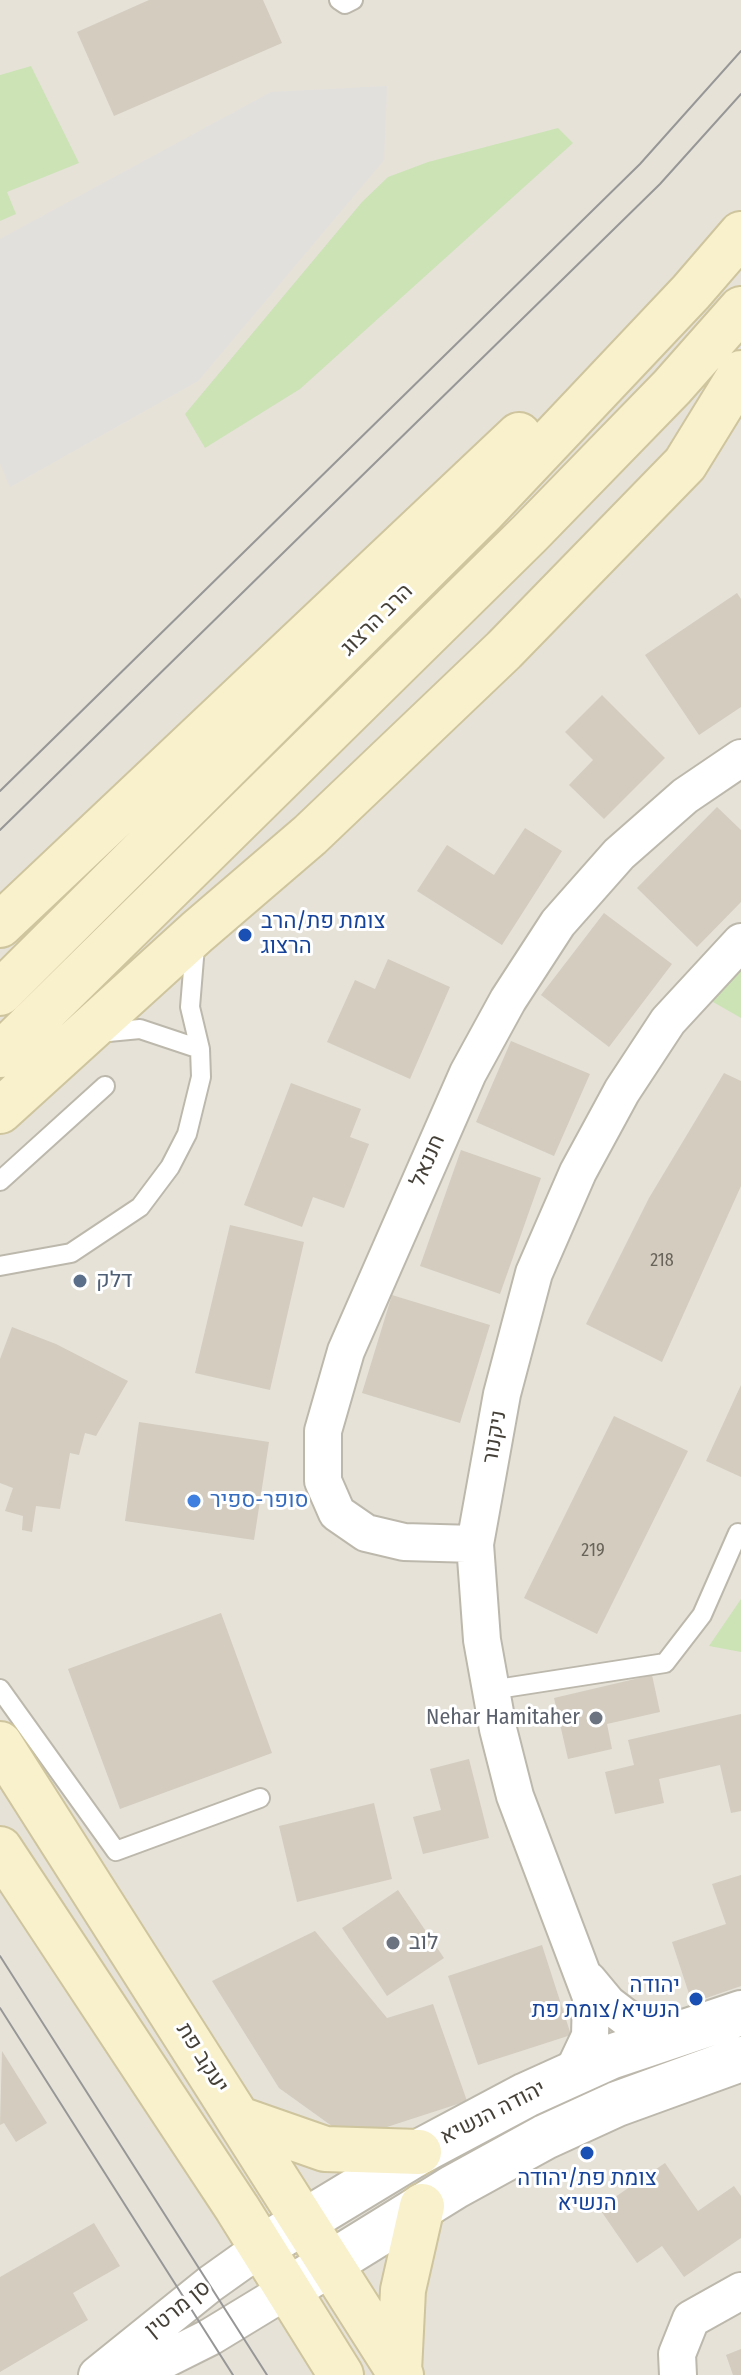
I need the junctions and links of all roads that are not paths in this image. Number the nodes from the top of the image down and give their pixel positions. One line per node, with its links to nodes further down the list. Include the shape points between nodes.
1 (339, 0): 2 (lane)
2 (353, 0)
3 (741, 234): 4 (main road, הרב הרצוג)
4 (691, 292): 10 (main road, via 559,398); 13 (main road, הרב הרצוג, via 473,522)
5 (741, 309): 16 (main road, via 530,533)
6 (741, 373): 8 (main road)
7 (741, 406): 8 (lane)
8 (685, 464): 11 (main road, via 389,762)
9 (741, 758): 22 (street, חננאל, via 685,796 619,854 558,923 468,1073 346,1351 323,1431 323,1481 337,1513 366,1533 391,1539)
10 (0, 925)
11 (197, 932): 14 (main road); 15 (lane, via 189,985)
12 (741, 942): 22 (street, ניקנור, via 668,1021 578,1172 534,1273 502,1394)
13 (0, 993)
14 (88, 1034): 15 (lane, via 140,1029); 18 (main road)
15 (200, 1049): 20 (lane, via 201,1077 187,1134 140,1207 71,1253)
16 (0, 1055)
17 (105, 1086): 19 (lane)
18 (0, 1111)
19 (0, 1181)
20 (0, 1266)
21 (738, 1533): 24 (lane, via 702,1615 665,1663)
22 (475, 1544): 24 (street, ניקנור)
23 (0, 1689): 26 (lane, via 116,1851)
24 (491, 1690): 28 (street, ניקנור, via 515,1796)
25 (0, 1744): 33 (main road, יעקב פת)
26 (260, 1798)
27 (0, 1849): 37 (main road)
28 (588, 1980): 30 (street, ניקנור, via 625,2017); 32 (street, ניקנור, via 592,2023 586,2051)
29 (741, 2013): 30 (street, יהודה הנשיא)
30 (676, 2033): 32 (street, יהודה הנשיא)
31 (741, 2059): 35 (street, יהודה הנשיא, via 617,2104 545,2137)
32 (572, 2074): 34 (street, יהודה הנשיא)
33 (242, 2120): 34 (main road, via 325,2149); 36 (main road, יעקב פת)
34 (419, 2152): 36 (street, יהודה הנשיא)
35 (422, 2206): 38 (street, יהודה הנשיא); 41 (main road, via 403,2290)
36 (303, 2220): 37 (street, יהודה הנשיא); 38 (main road, יעקב פת)
37 (262, 2247): 39 (main road); 42 (street, סן מרטין)
38 (331, 2263): 39 (street, יהודה הנשיא); 41 (main road, יעקב פת)
39 (289, 2289): 43 (street, סן מרטין); 44 (main road)
40 (741, 2291): 45 (street, via 691,2319 677,2354)
41 (400, 2373)
42 (97, 2375)
43 (134, 2375)
44 (341, 2375)
45 (678, 2375)

